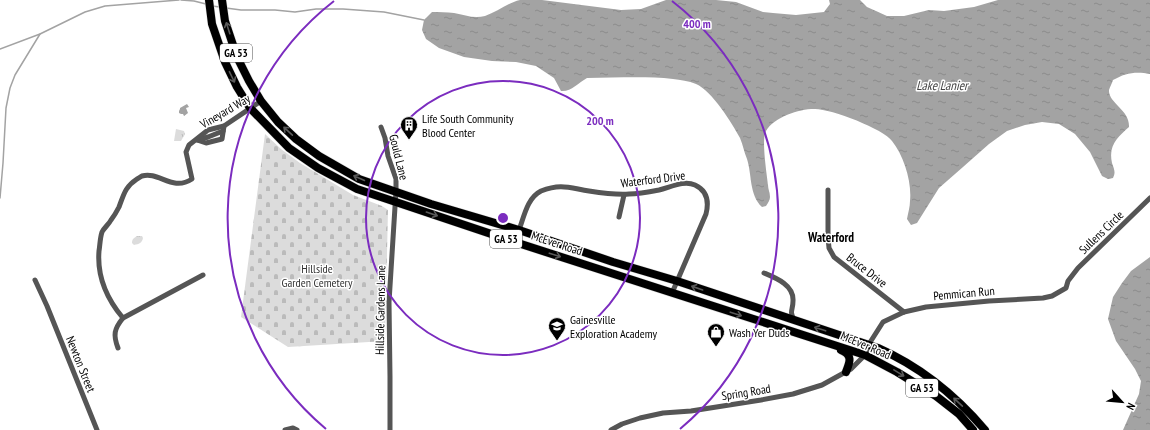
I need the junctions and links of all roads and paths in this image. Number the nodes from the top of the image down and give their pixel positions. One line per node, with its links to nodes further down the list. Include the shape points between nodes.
1 (209, 0): 4 (main road, McEver Road / GA 53, one-way to 4, via 212,24 225,62)
2 (222, 0): 3 (main road, McEver Road / GA 53, one-way to 2, via 237,57 225,21)
3 (261, 101): 4 (street, Vineyard Way); 9 (main road, McEver Road / GA 53, one-way to 3, via 359,179 318,156 282,126)
4 (250, 108): 5 (street, Vineyard Way); 12 (main road, McEver Road / GA 53, via 289,148 318,168 357,189)
5 (224, 128): 7 (street, Vineyard Way); 7 (street, via 222,139 206,143)
6 (381, 128): 9 (street, Gould Lane, via 396,180)
7 (197, 140): 22 (street, Vineyard Way, via 186,152 192,180 180,184 142,176 125,190 113,218 102,232 98,259 102,282 108,297)
8 (828, 190): 21 (street, Bruce Drive, via 828,237 831,253)
9 (396, 191): 12 (street, Hillside Gardens Lane); 14 (main road, McEver Road / GA 53)
10 (624, 195): 13 (street); 14 (street, Waterford Drive, via 552,187 533,198); 18 (street, Waterford Drive, via 684,184 695,185 705,194 708,206 706,214)
11 (1150, 198): 19 (street, Sullens Circle, via 1078,268)
12 (395, 201): 20 (main road, McEver Road / GA 53, one-way to 20); 32 (street, Hillside Gardens Lane, via 389,302)
13 (619, 217)
14 (519, 230): 18 (main road, McEver Road / GA 53)
15 (764, 273): 23 (street, via 783,283 791,291 791,314)
16 (203, 275): 22 (street)
17 (34, 280): 29 (street, Newton Street)
18 (677, 281): 20 (street, Waterford Drive); 23 (main road, McEver Road / GA 53, one-way to 18)
19 (1068, 281): 21 (street, Pemmican Run, via 1066,288 1059,293 1043,298 926,307)
20 (672, 293): 24 (main road, McEver Road / GA 53, one-way to 24)
21 (904, 312): 25 (street, Pemmican Run, via 883,322)
22 (123, 318): 26 (street, via 115,330)
23 (794, 321): 25 (main road, McEver Road / GA 53, one-way to 23)
24 (804, 335): 27 (main road, McEver Road / GA 53); 28 (main road, via 810,340 848,353 850,360)
25 (869, 344): 27 (street, Spring Road); 35 (main road, McEver Road / GA 53, one-way to 25, via 942,387 904,361)
26 (118, 348)
27 (865, 355): 28 (street, Spring Road); 34 (main road, McEver Road / GA 53, one-way to 34, via 936,396 959,414)
28 (846, 372): 33 (street, Spring Road, via 822,385 793,394 640,418)
29 (97, 430)
30 (285, 430): 31 (street)
31 (298, 430)
32 (390, 430)
33 (611, 430)
34 (973, 430)
35 (985, 430)

